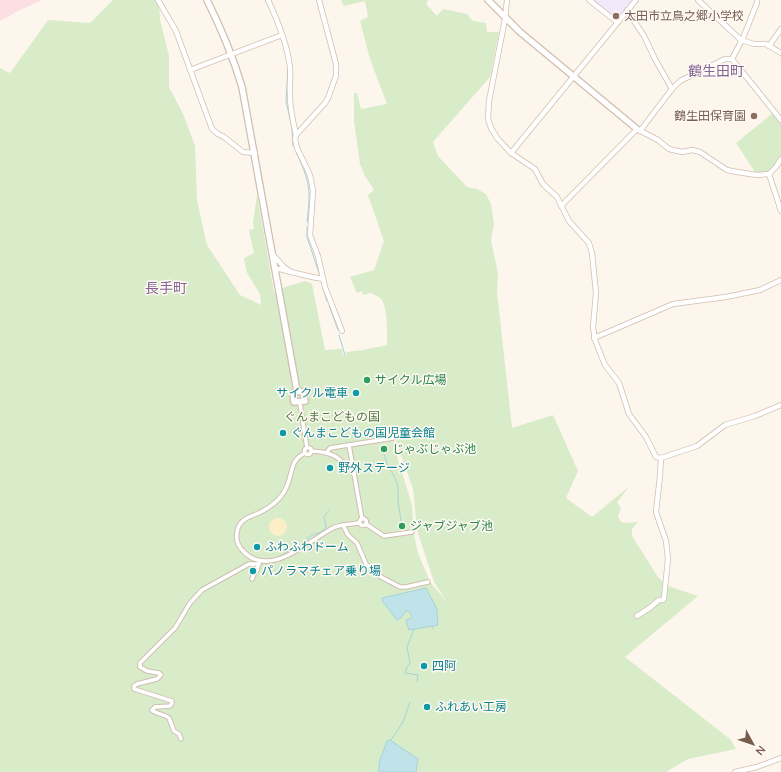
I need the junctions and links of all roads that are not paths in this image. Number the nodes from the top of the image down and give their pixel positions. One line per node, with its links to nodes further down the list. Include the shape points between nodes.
1 (158, 0): 21 (street, via 176,31)
2 (207, 0): 19 (street)
3 (268, 0): 15 (street)
4 (319, 0): 26 (street, via 336,64 336,76 325,103)
5 (488, 0): 12 (street)
6 (507, 0): 12 (street)
7 (589, 0): 13 (street)
8 (636, 0): 11 (street)
9 (698, 0): 16 (street)
10 (757, 0): 16 (street)
11 (627, 10): 13 (street); 23 (street)
12 (505, 19): 22 (street); 28 (street, via 491,89 488,119 493,132)
13 (617, 22): 22 (street)
14 (781, 29): 17 (street)
15 (282, 35): 19 (street); 26 (street, via 290,67 291,115)
16 (741, 40): 17 (street); 20 (street)
17 (769, 46): 18 (street)
18 (781, 53)
19 (232, 54): 21 (street); 27 (street, via 242,87)
20 (732, 59): 23 (street, via 725,59 695,73); 24 (street)
21 (190, 70): 27 (street, via 212,129 243,152)
22 (573, 77): 25 (street); 28 (street)
23 (672, 89): 25 (street)
24 (781, 120)
25 (638, 130): 30 (street, via 669,149 700,152 727,170 757,175); 31 (street)
26 (296, 135): 36 (street, via 297,148 312,180 314,194 310,235)
27 (255, 153): 33 (street)
28 (511, 154): 31 (street, via 535,169 543,184 557,197)
29 (781, 159): 30 (street)
30 (769, 174): 32 (street)
31 (562, 206): 39 (street, via 569,221 590,246 596,293)
32 (781, 211)
33 (273, 255): 34 (street); 35 (street)
34 (275, 269): 35 (street); 40 (street)
35 (291, 272): 36 (street)
36 (323, 279): 38 (street)
37 (781, 280): 39 (street, via 760,290 673,304)
38 (342, 331)
39 (594, 338): 47 (street, via 602,359 619,383 629,414 656,456)
40 (298, 391)
41 (300, 404): 45 (street)
42 (781, 405): 47 (street, via 725,425 697,446)
43 (393, 438): 44 (street)
44 (349, 445): 46 (street, via 330,448); 48 (street)
45 (309, 449): 46 (street); 54 (street, via 294,462 287,487 279,499 268,508 244,520 239,526 239,546)
46 (327, 452): 48 (street, via 343,461)
47 (661, 458): 59 (street, via 656,512 666,541 668,559 664,598)
48 (354, 474): 49 (street)
49 (362, 519): 50 (street); 51 (street, via 366,520)
50 (360, 523): 51 (street); 52 (street)
51 (366, 524): 53 (street, via 384,536)
52 (343, 526): 54 (street, via 286,556); 58 (street, via 356,543 366,564 381,577 402,587)
53 (412, 532)
54 (260, 562): 55 (street); 60 (street, via 249,564 202,590 190,603 175,628 140,664 144,670 161,675 157,679 137,684 134,689 172,701 170,706 155,707 152,710 169,718 174,731)
55 (257, 570)
56 (254, 574): 57 (street)
57 (252, 579)
58 (428, 582)
59 (637, 616)
60 (181, 739)
61 (781, 758): 62 (street)
62 (735, 772)

